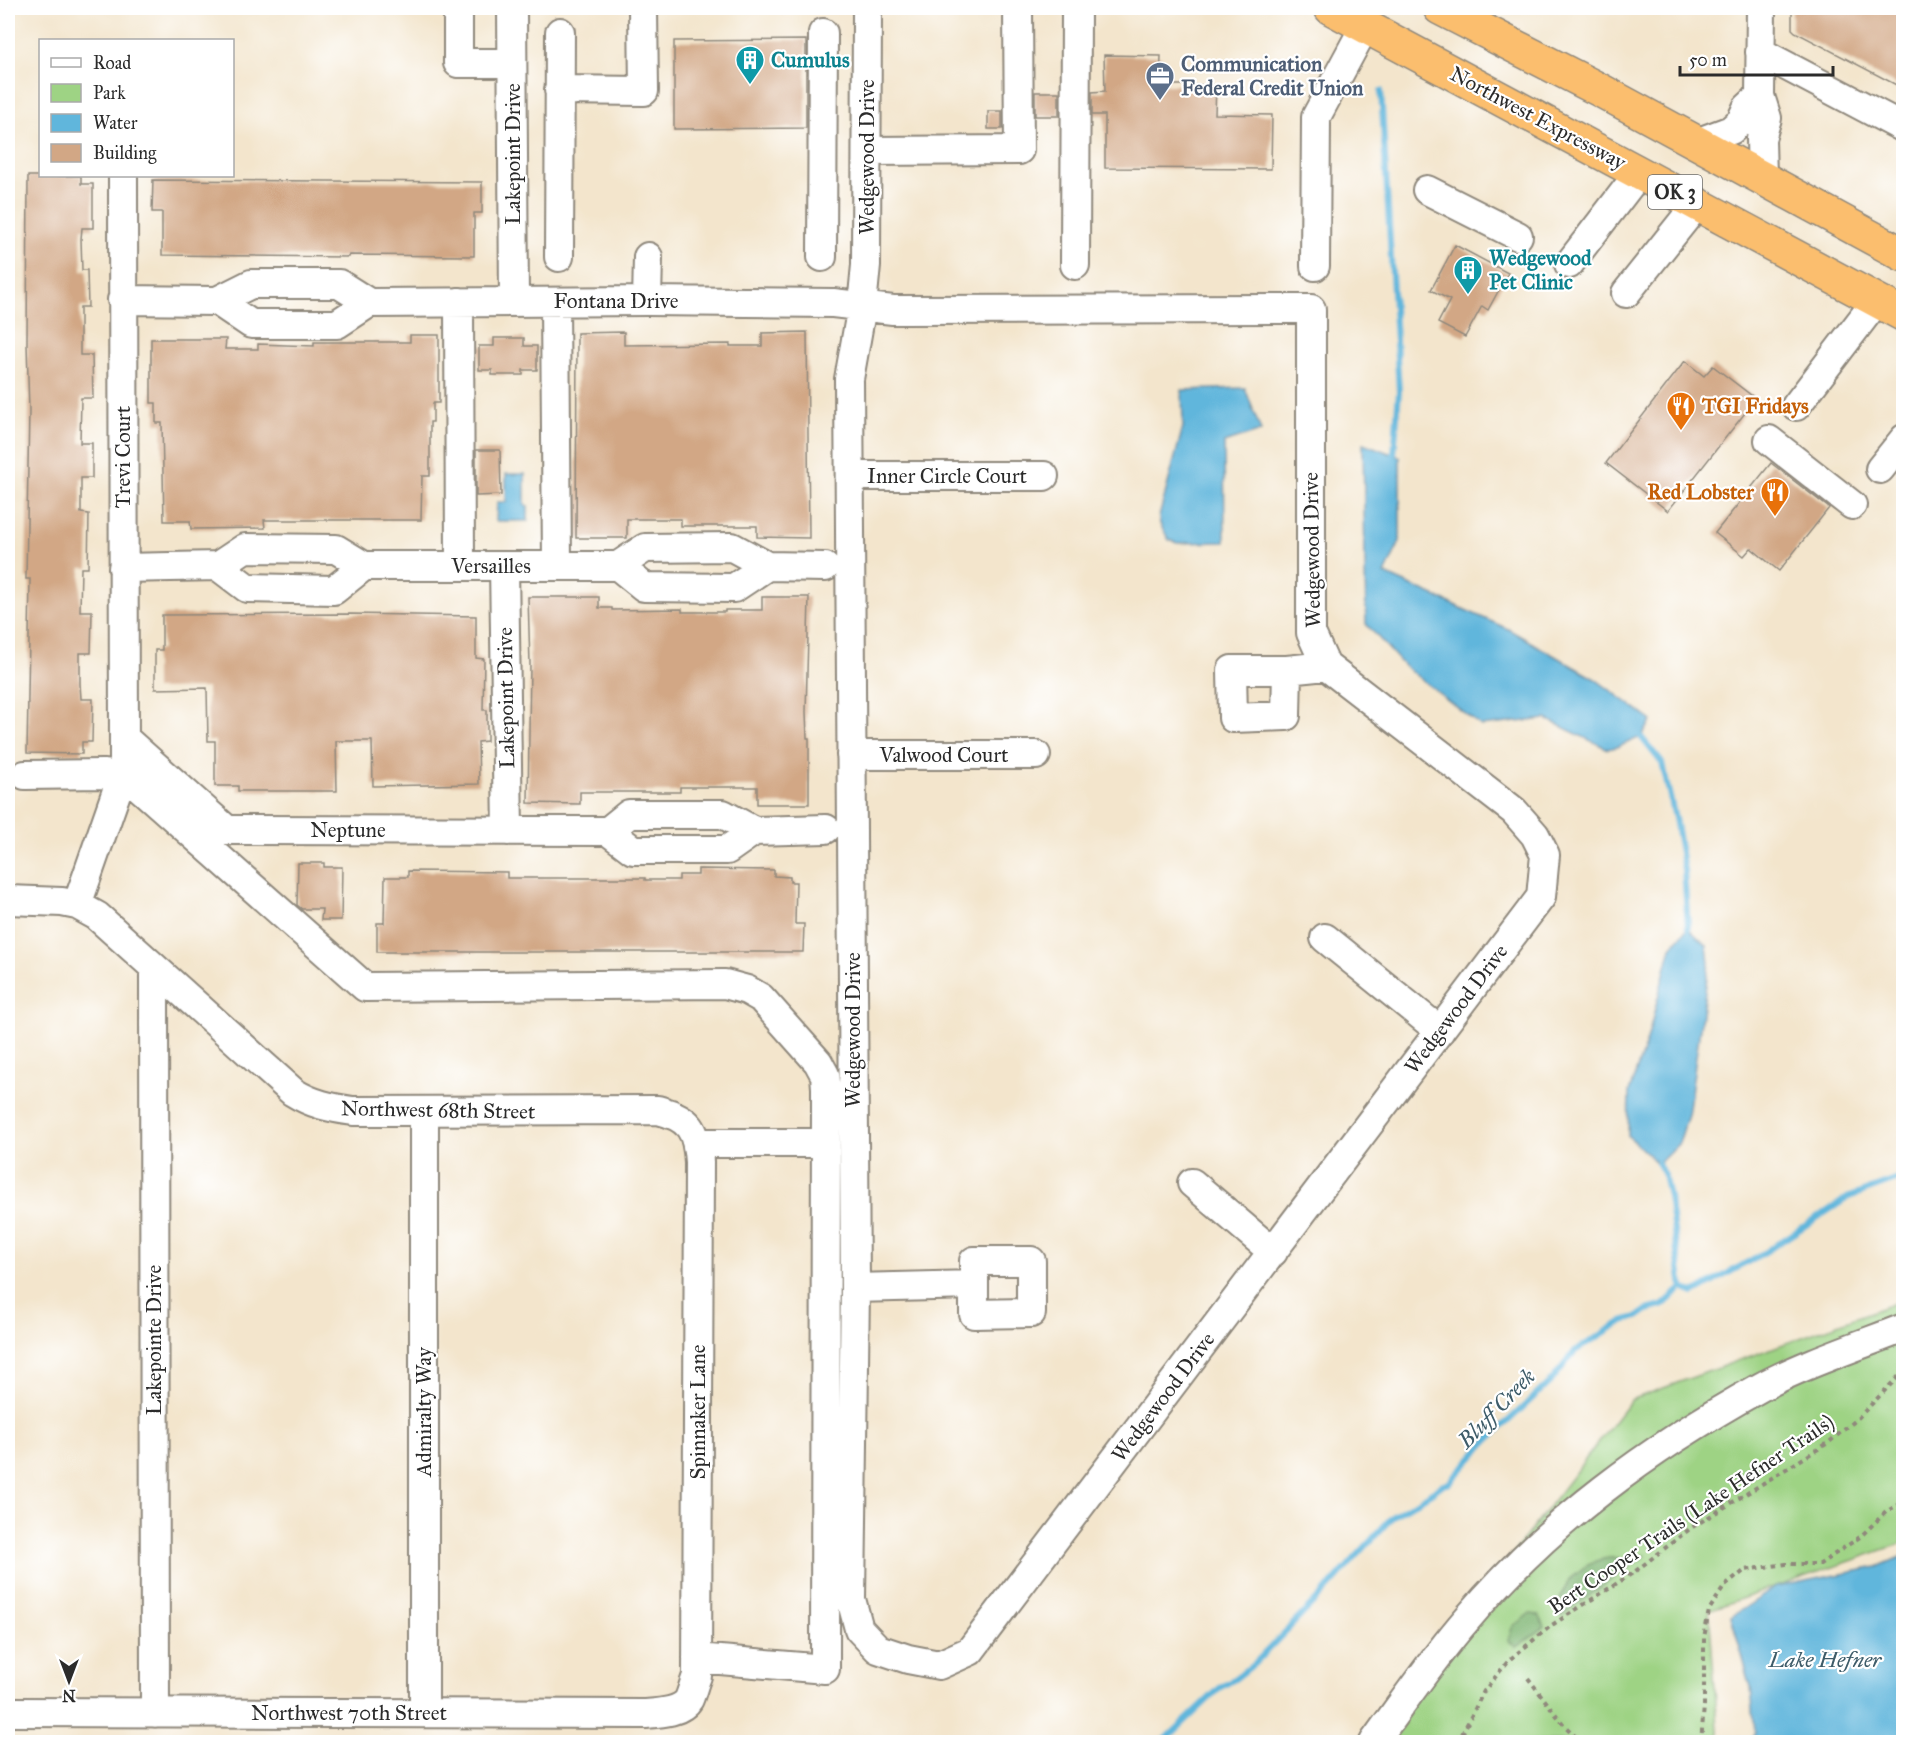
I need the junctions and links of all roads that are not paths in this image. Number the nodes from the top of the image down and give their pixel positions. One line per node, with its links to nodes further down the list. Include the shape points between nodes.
1 (458, 8): 14 (street, via 458,63)
2 (512, 8): 14 (street, Lakepoint Drive)
3 (643, 8): 15 (street, via 644,91)
4 (867, 8): 19 (street, Wedgewood Drive)
5 (1018, 8): 19 (street, via 1019,150)
6 (1076, 8): 31 (street)
7 (1331, 8): 10 (highway, Northwest Expressway / OK 3)
8 (1440, 8): 18 (highway, OK 3)
9 (1761, 8): 13 (street)
10 (1365, 26): 20 (highway, Northwest Expressway / OK 3); 32 (street, via 1316,117)
11 (560, 32): 15 (street)
12 (823, 33): 29 (street)
13 (1760, 52): 16 (street); 17 (street)
14 (512, 63): 36 (street, Lakepoint Drive, via 504,123)
15 (559, 90): 27 (street)
16 (1760, 96): 18 (street, via 1731,130); 22 (street, via 1767,118 1761,139)
17 (1904, 128)
18 (1696, 142): 22 (highway, OK 3)
19 (867, 151): 41 (street, Wedgewood Drive)
20 (1639, 172): 24 (highway, Northwest Expressway / OK 3); 30 (street)
21 (123, 177): 34 (street, Trevi Court)
22 (1762, 178): 26 (highway, OK 3)
23 (1427, 190): 25 (street)
24 (1697, 204): 33 (street); 42 (highway, Northwest Expressway / OK 3)
25 (1518, 236)
26 (1904, 255)
27 (559, 257)
28 (648, 257): 37 (street)
29 (822, 257)
30 (1569, 264)
31 (1075, 265)
32 (1315, 266)
33 (1626, 294)
34 (122, 300): 35 (street); 58 (street, Trevi Court)
35 (217, 301): 40 (street, via 251,284 339,284); 40 (street, via 251,324 337,324)
36 (514, 301): 38 (street, Fontana Drive); 39 (street, Fontana Drive)
37 (647, 301): 39 (street, Fontana Drive); 41 (street, Fontana Drive)
38 (459, 302): 40 (street, Fontana Drive); 52 (street)
39 (555, 302): 54 (street)
40 (369, 303)
41 (862, 306): 48 (street, Wedgewood Drive, via 849,379); 59 (street, Wedgewood Drive, via 1311,309 1311,633)
42 (1890, 307): 43 (street)
43 (1796, 406)
44 (1769, 440): 49 (street)
45 (1904, 440): 46 (street)
46 (1880, 469)
47 (1044, 476): 48 (street, Inner Circle Court)
48 (850, 477): 63 (street, Wedgewood Drive)
49 (1852, 505)
50 (218, 566): 51 (street, via 245,548 257,548 336,549); 51 (street, via 247,588 334,590); 58 (street)
51 (364, 566): 52 (street, Versailles)
52 (460, 566): 53 (street, Versailles)
53 (504, 566): 54 (street, Versailles); 67 (street, Lakepoint Drive)
54 (557, 566): 55 (street, Versailles)
55 (618, 566): 56 (street, via 645,548 732,547); 56 (street, via 644,587 712,588 734,588)
56 (767, 566): 57 (street)
57 (825, 567)
58 (123, 568): 61 (street, Trevi Court)
59 (1326, 666): 60 (street); 72 (street, Wedgewood Drive, via 1514,812 1535,835 1545,855 1541,897)
60 (1287, 670)
61 (124, 738): 65 (street, Trevi Court); 67 (street, Neptune, via 227,830)
62 (1036, 754): 63 (street, Valwood Court)
63 (851, 755): 79 (street, Wedgewood Drive)
64 (25, 775): 65 (street)
65 (122, 776): 69 (street, Trevi Court); 75 (street, via 365,987 725,984 747,990 761,998 822,1068)
66 (826, 829): 67 (street, Neptune, via 754,831 727,850 633,850 608,831)
67 (508, 831)
68 (8, 900): 69 (street, Northwest 68th Street)
69 (77, 905): 71 (street, Northwest 68th Street, via 96,916)
70 (1325, 938): 72 (street)
71 (154, 968): 73 (street, Northwest 68th Street, via 308,1101 353,1111); 84 (street, Lakepointe Drive)
72 (1440, 1031): 77 (street, Wedgewood Drive)
73 (423, 1112): 74 (street, Northwest 68th Street, via 658,1110 674,1114); 85 (street, Admiralty Way)
74 (693, 1133): 75 (street); 81 (street, Spinnaker Lane)
75 (826, 1143): 81 (street, via 825,1669)
76 (1192, 1183): 77 (street)
77 (1273, 1252): 79 (street, Wedgewood Drive, via 970,1651 939,1665 878,1649 859,1629 851,1599)
78 (974, 1286): 79 (street)
79 (855, 1288)
80 (1904, 1328): 86 (street, via 1763,1386 1672,1440 1602,1488 1559,1525 1467,1618)
81 (697, 1658): 82 (street, Spinnaker Lane, via 697,1676)
82 (688, 1701): 85 (street, Northwest 70th Street, via 661,1713)
83 (8, 1712): 84 (street, Northwest 70th Street)
84 (155, 1713): 85 (street, Northwest 70th Street)
85 (424, 1713)
86 (1374, 1743)

